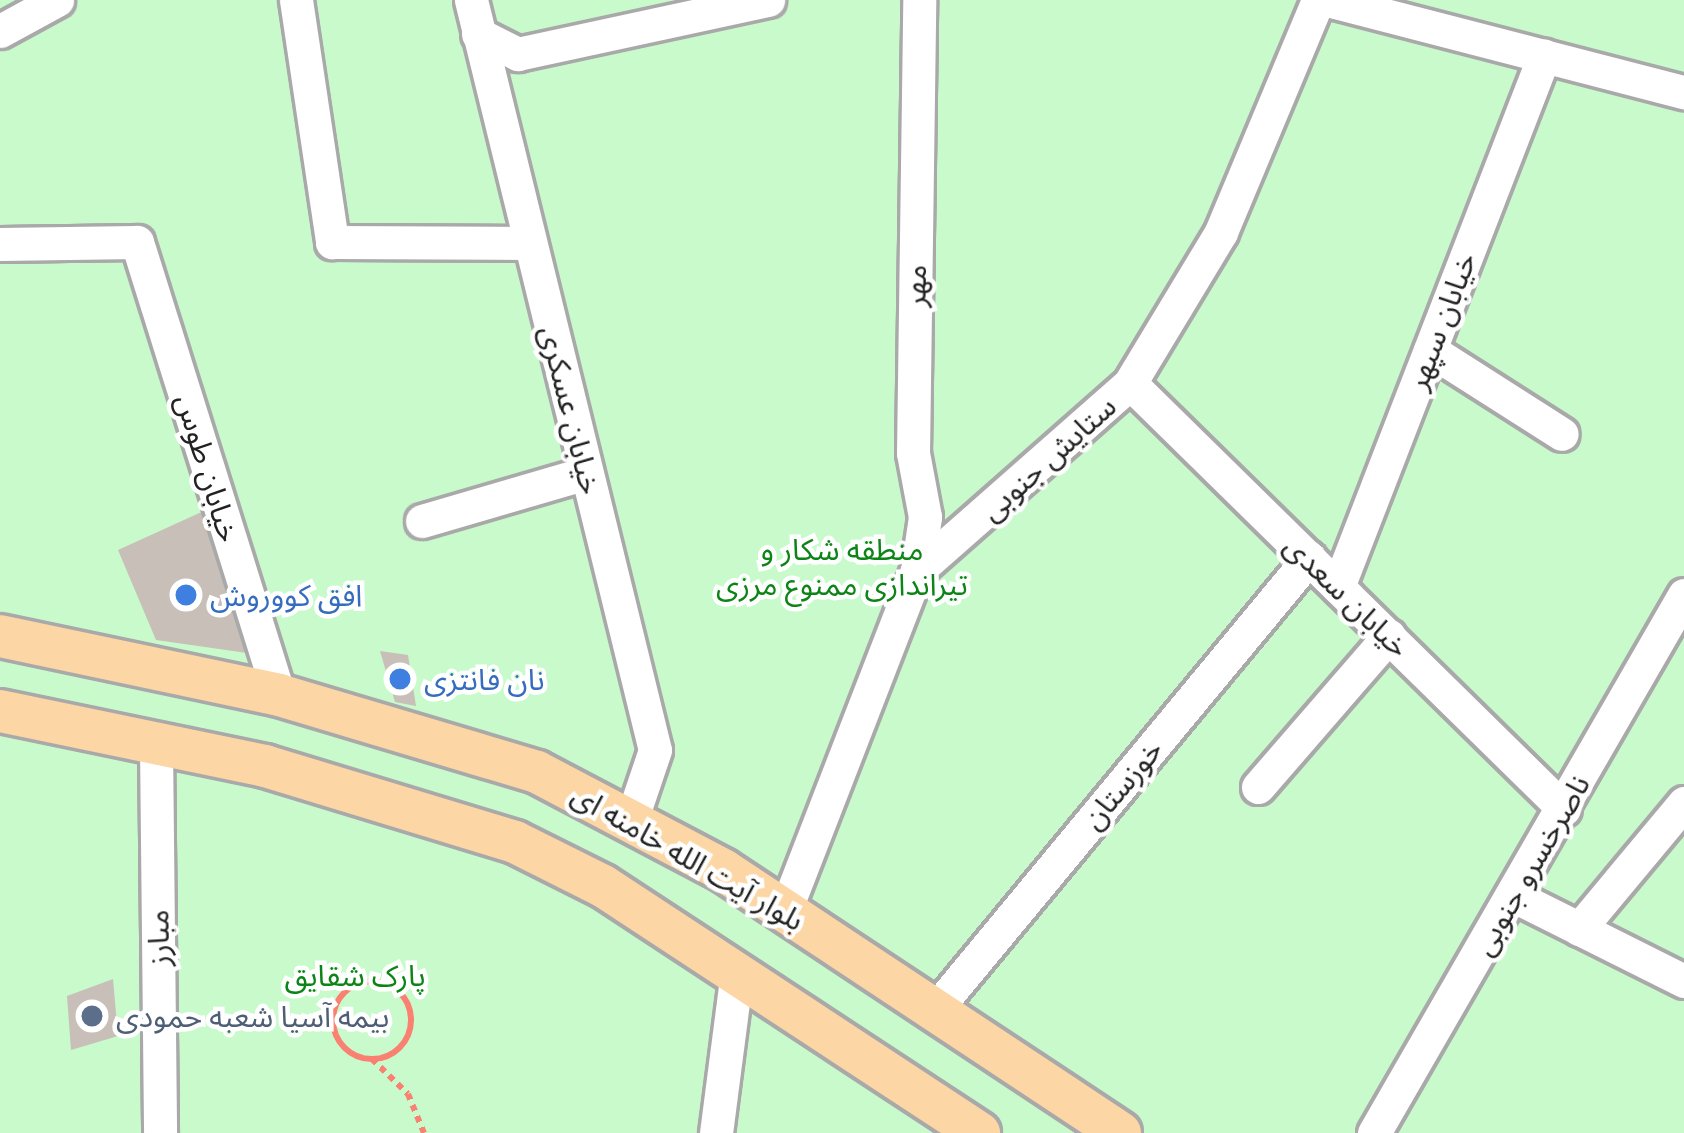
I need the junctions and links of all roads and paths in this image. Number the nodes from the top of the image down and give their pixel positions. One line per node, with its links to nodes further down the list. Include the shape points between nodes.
1 (57, 0): 7 (street)
2 (296, 0): 11 (street, via 332,242)
3 (471, 0): 8 (street, خیابان عسکری)
4 (767, 0): 8 (street, via 518,54)
5 (919, 0): 19 (street, مهر, via 914,453 925,517)
6 (1322, 0): 9 (street); 14 (street, ستایش جنوبی, via 1221,232)
7 (0, 32)
8 (478, 34): 11 (street, خیابان عسکری)
9 (1544, 56): 10 (street); 13 (street, خیابان سپهر)
10 (1684, 92)
11 (530, 243): 16 (street, خیابان عسکری)
12 (0, 244): 24 (street, خیابان طوس, via 137,242)
13 (1430, 350): 15 (street); 20 (street, خیابان سپهر)
14 (1130, 383): 18 (street, خیابان سعدی); 19 (street, ستایش جنوبی)
15 (1562, 434)
16 (586, 473): 17 (street); 30 (street, خیابان عسکری, via 655,750)
17 (422, 521)
18 (1309, 559): 20 (street, خیابان سعدی); 36 (street, خوزستان)
19 (917, 571): 32 (street, ستایش جنوبی)
20 (1338, 587): 23 (street, خیابان سعدی)
21 (1684, 595): 29 (street, ناصرخسرو جنوبی)
22 (0, 636): 24 (main road, بلوار آیت الله خامنه ای)
23 (1389, 636): 27 (street); 29 (street, خیابان سعدی)
24 (278, 695): 30 (main road, بلوار آیت الله خامنه ای, via 537,772)
25 (0, 711): 26 (main road)
26 (156, 743): 34 (main road, via 429,810 514,842); 38 (street, مبارز)
27 (1258, 787)
28 (1684, 803): 33 (street)
29 (1564, 809): 31 (street, ناصرخسرو جنوبی)
30 (632, 818): 32 (main road, بلوار آیت الله خامنه ای)
31 (1514, 896): 33 (street); 43 (street, ناصرخسرو جنوبی)
32 (785, 911): 36 (main road, بلوار آیت الله خامنه ای)
33 (1579, 929): 35 (street)
34 (737, 971): 40 (street); 41 (main road)
35 (1684, 980)
36 (935, 1010): 42 (main road, بلوار آیت الله خامنه ای)
37 (373, 1059): 37 (path, via 348,1051 333,1018 353,986 378,982 400,994 410,1030 396,1051); 39 (path, via 407,1094)
38 (160, 1133)
39 (424, 1133)
40 (716, 1133)
41 (979, 1133)
42 (1120, 1133)
43 (1374, 1133)

